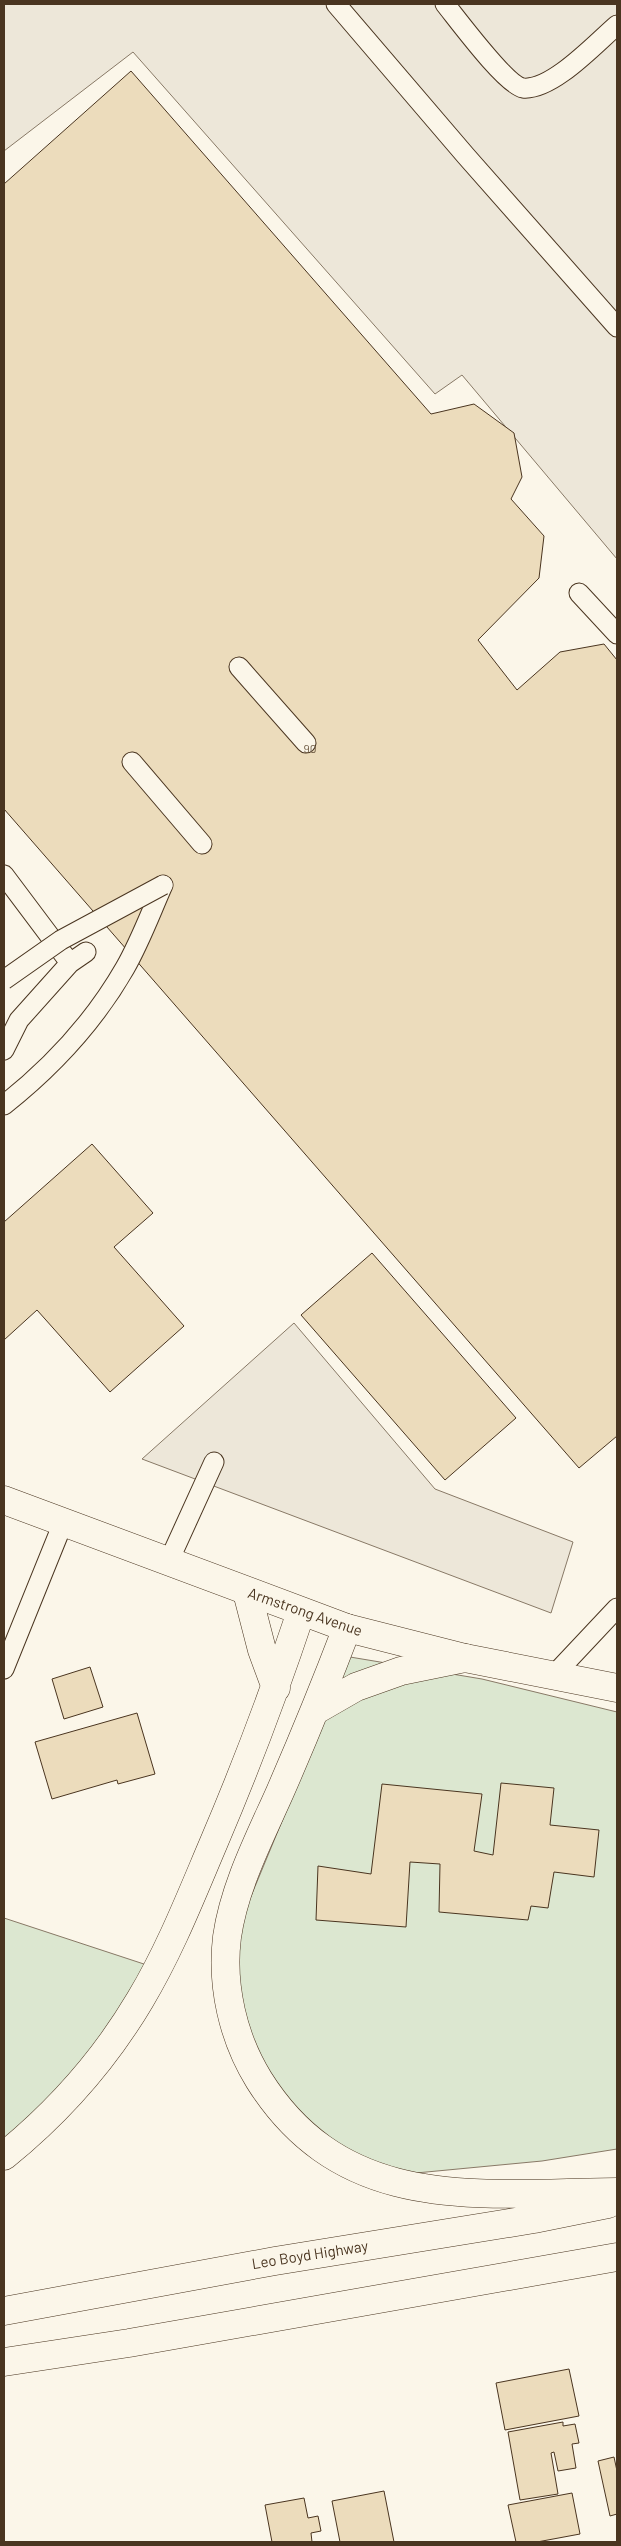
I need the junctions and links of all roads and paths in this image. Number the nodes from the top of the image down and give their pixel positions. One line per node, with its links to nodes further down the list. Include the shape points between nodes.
1 (336, 4): 4 (lane)
2 (445, 4): 3 (lane, via 506,78 522,88 539,86 562,72)
3 (617, 25)
4 (617, 327)
5 (579, 593): 6 (lane)
6 (617, 634)
7 (238, 667): 8 (lane)
8 (306, 743)
9 (132, 762): 10 (lane)
10 (202, 844)
11 (4, 875): 13 (lane)
12 (86, 952): 13 (lane)
13 (70, 964): 15 (lane)
14 (4, 980): 17 (lane, bridge, via 61,940 163,885 126,967 101,1006 69,1046)
15 (11, 1024): 16 (lane)
16 (4, 1050)
17 (4, 1105)
18 (214, 1462): 21 (lane)
19 (4, 1500): 20 (main road, Armstrong Avenue)
20 (63, 1522): 21 (main road, Armstrong Avenue); 26 (lane)
21 (168, 1563): 22 (main road, Armstrong Avenue)
22 (247, 1592): 24 (main road, Armstrong Avenue); 30 (main road)
23 (617, 1608): 29 (lane)
24 (301, 1612): 25 (main road, Armstrong Avenue); 30 (main road)
25 (348, 1628): 27 (main road, Armstrong Avenue); 32 (main road)
26 (8, 1644): 28 (lane)
27 (466, 1658): 29 (main road, Armstrong Avenue); 32 (main road, via 401,1671 356,1686)
28 (4, 1669)
29 (554, 1675): 31 (main road, Armstrong Avenue)
30 (276, 1688): 33 (main road, via 174,1937 140,2000 68,2096)
31 (617, 1688)
32 (316, 1710): 34 (main road, via 252,1856 228,1936 225,1979 234,2024 250,2066 272,2101 295,2128 331,2156 362,2172 408,2186 451,2192)
33 (4, 2156)
34 (617, 2192)
35 (617, 2202): 37 (main road, Leo Boyd Highway)
36 (617, 2257): 38 (main road)
37 (4, 2311)
38 (4, 2362)

